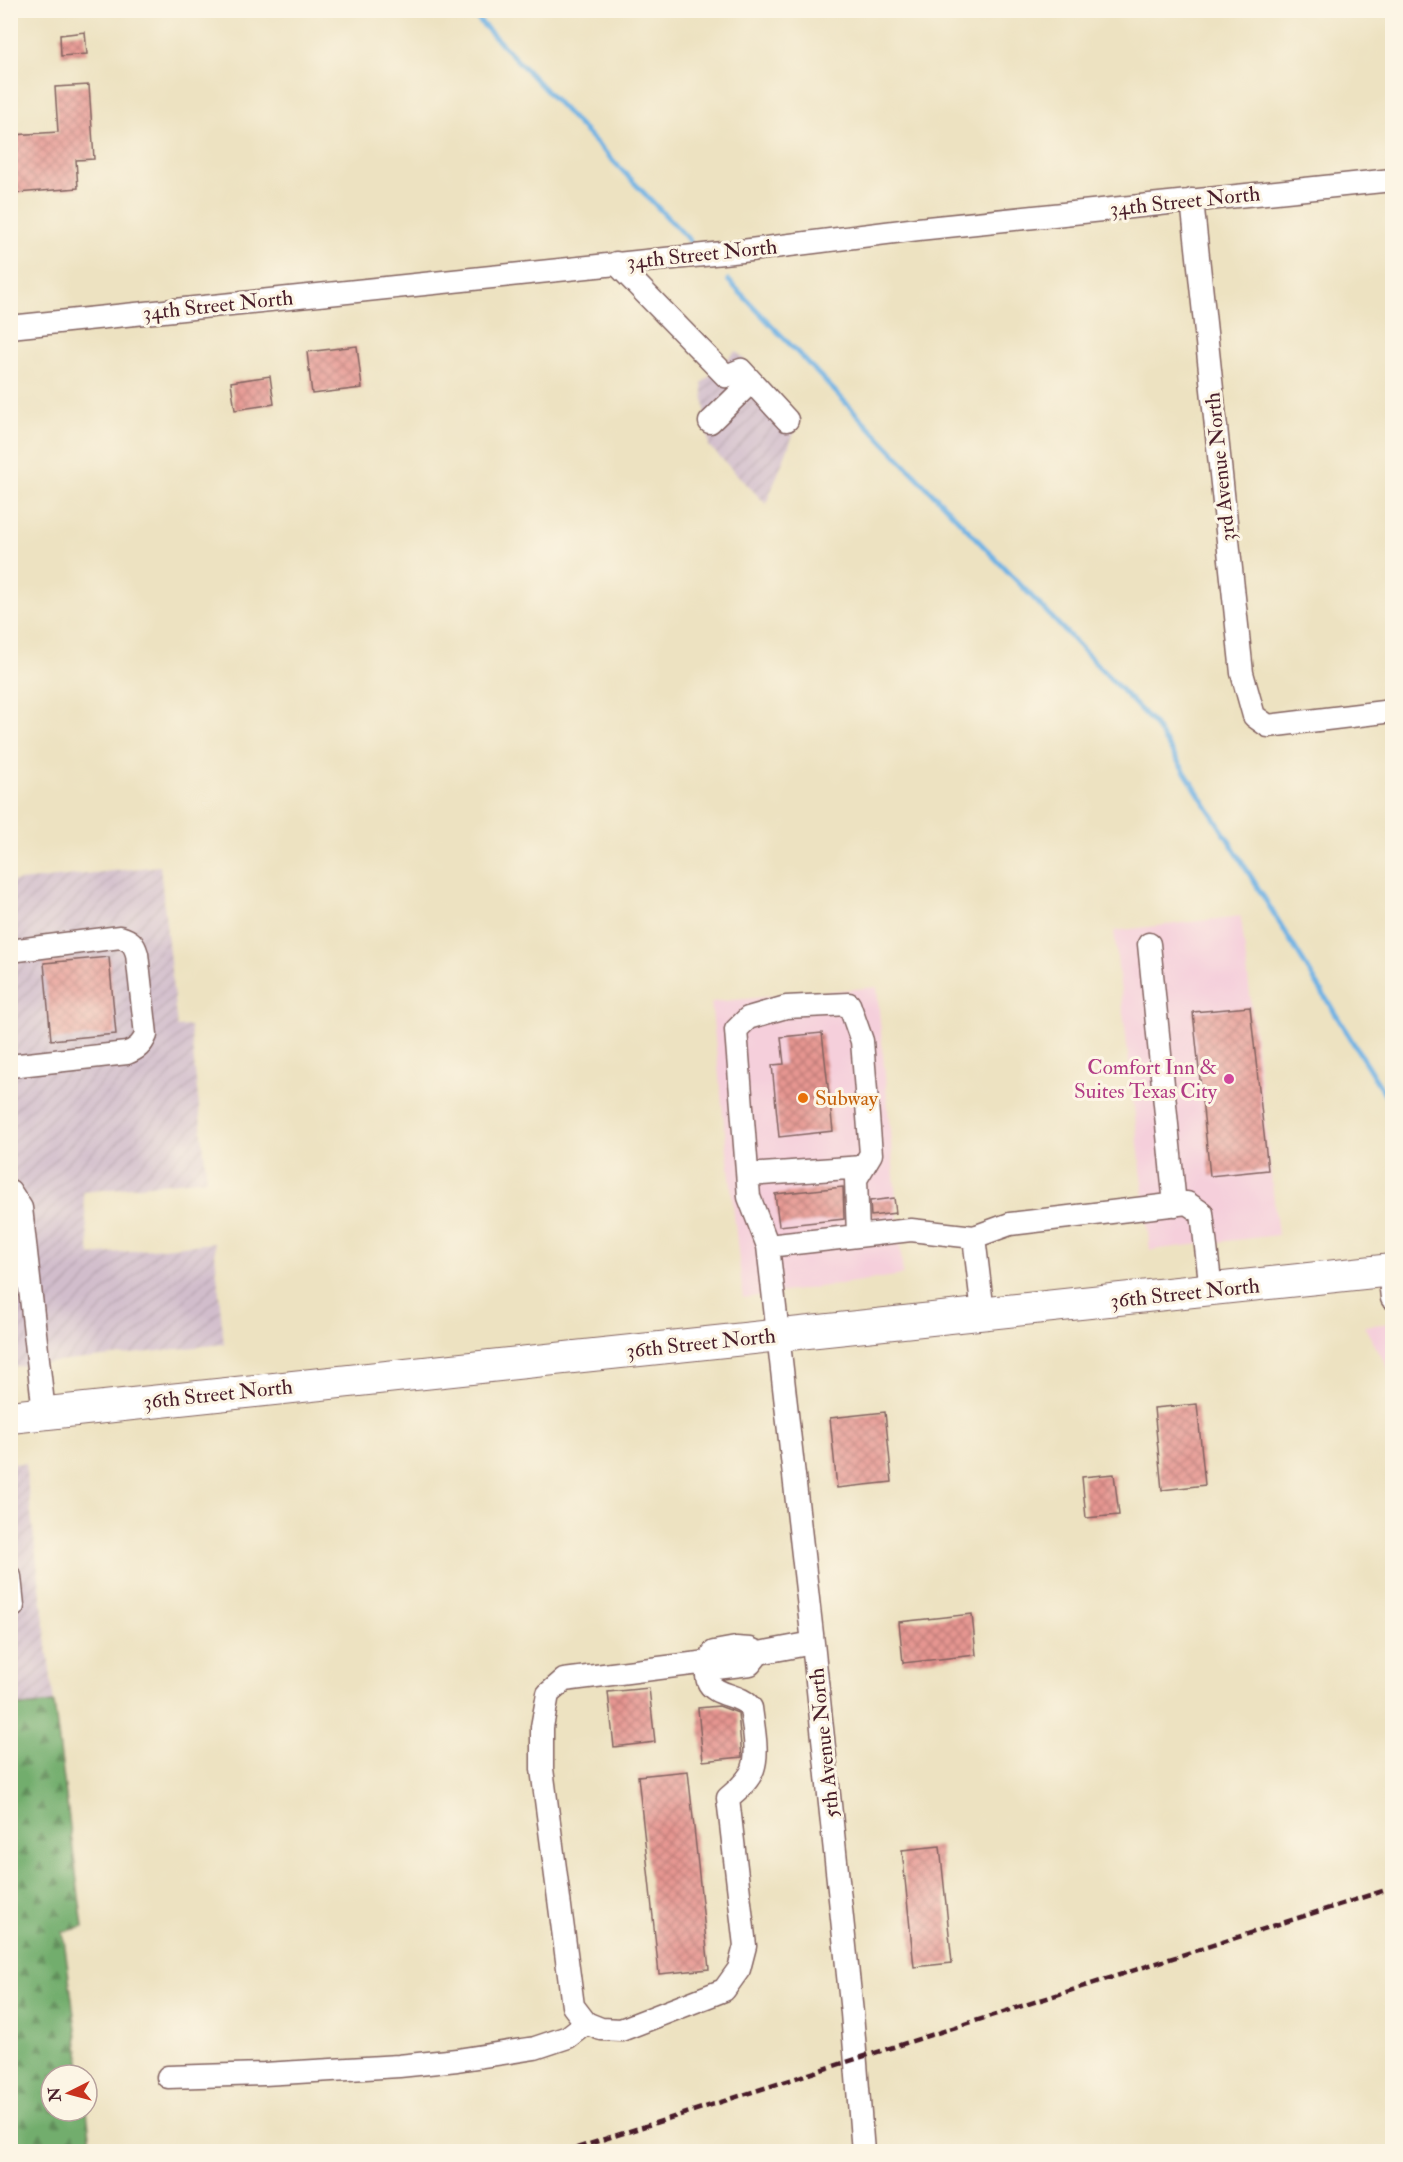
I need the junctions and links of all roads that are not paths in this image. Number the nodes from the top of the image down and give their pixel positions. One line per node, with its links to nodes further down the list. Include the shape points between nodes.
1 (1392, 180): 2 (street, 34th Street North)
2 (1192, 201): 3 (street, 34th Street North); 8 (street, 3rd Avenue North, via 1242,673 1254,716 1268,726)
3 (616, 263): 4 (street, 34th Street North); 5 (street, via 726,376 741,370)
4 (10, 327)
5 (751, 382): 6 (street); 7 (street)
6 (787, 420)
7 (711, 422)
8 (1392, 711)
9 (1149, 944): 15 (street)
10 (10, 951): 11 (street, via 120,937 129,940 137,954 146,1035 136,1049 127,1053)
11 (10, 1066)
12 (863, 1167): 13 (street); 13 (street, 5th Avenue North, via 871,1155 862,1041 849,1004 786,1007 748,1018 736,1030); 16 (street, via 856,1179)
13 (748, 1175): 18 (street, 5th Avenue North, via 749,1197)
14 (10, 1191): 23 (street, via 21,1208)
15 (1175, 1205): 17 (street, via 1010,1224); 20 (street, via 1187,1203 1202,1213)
16 (858, 1236): 17 (street, via 911,1230); 18 (street)
17 (974, 1237): 21 (street)
18 (768, 1246): 22 (street, 5th Avenue North)
19 (1391, 1280): 20 (highway, 36th Street North)
20 (1211, 1290): 21 (highway, 36th Street North)
21 (983, 1313): 22 (highway, 36th Street North)
22 (777, 1335): 23 (highway, 36th Street North); 27 (street, 5th Avenue North)
23 (44, 1413): 24 (highway, 36th Street North)
24 (10, 1417)
25 (10, 1577): 26 (street)
26 (13, 1606)
27 (813, 1643): 28 (street, via 759,1653 736,1648 714,1652); 31 (street, 5th Avenue North)
28 (707, 1662): 29 (street, via 564,1680 548,1694 542,1727 542,1769 573,2006); 29 (street, via 708,1682 716,1691 746,1701 751,1708 753,1770 728,1798 745,1946 739,1969 724,1990 621,2030)
29 (586, 2023): 30 (street, via 568,2037 535,2048 457,2060)
30 (168, 2077)
31 (863, 2151)

